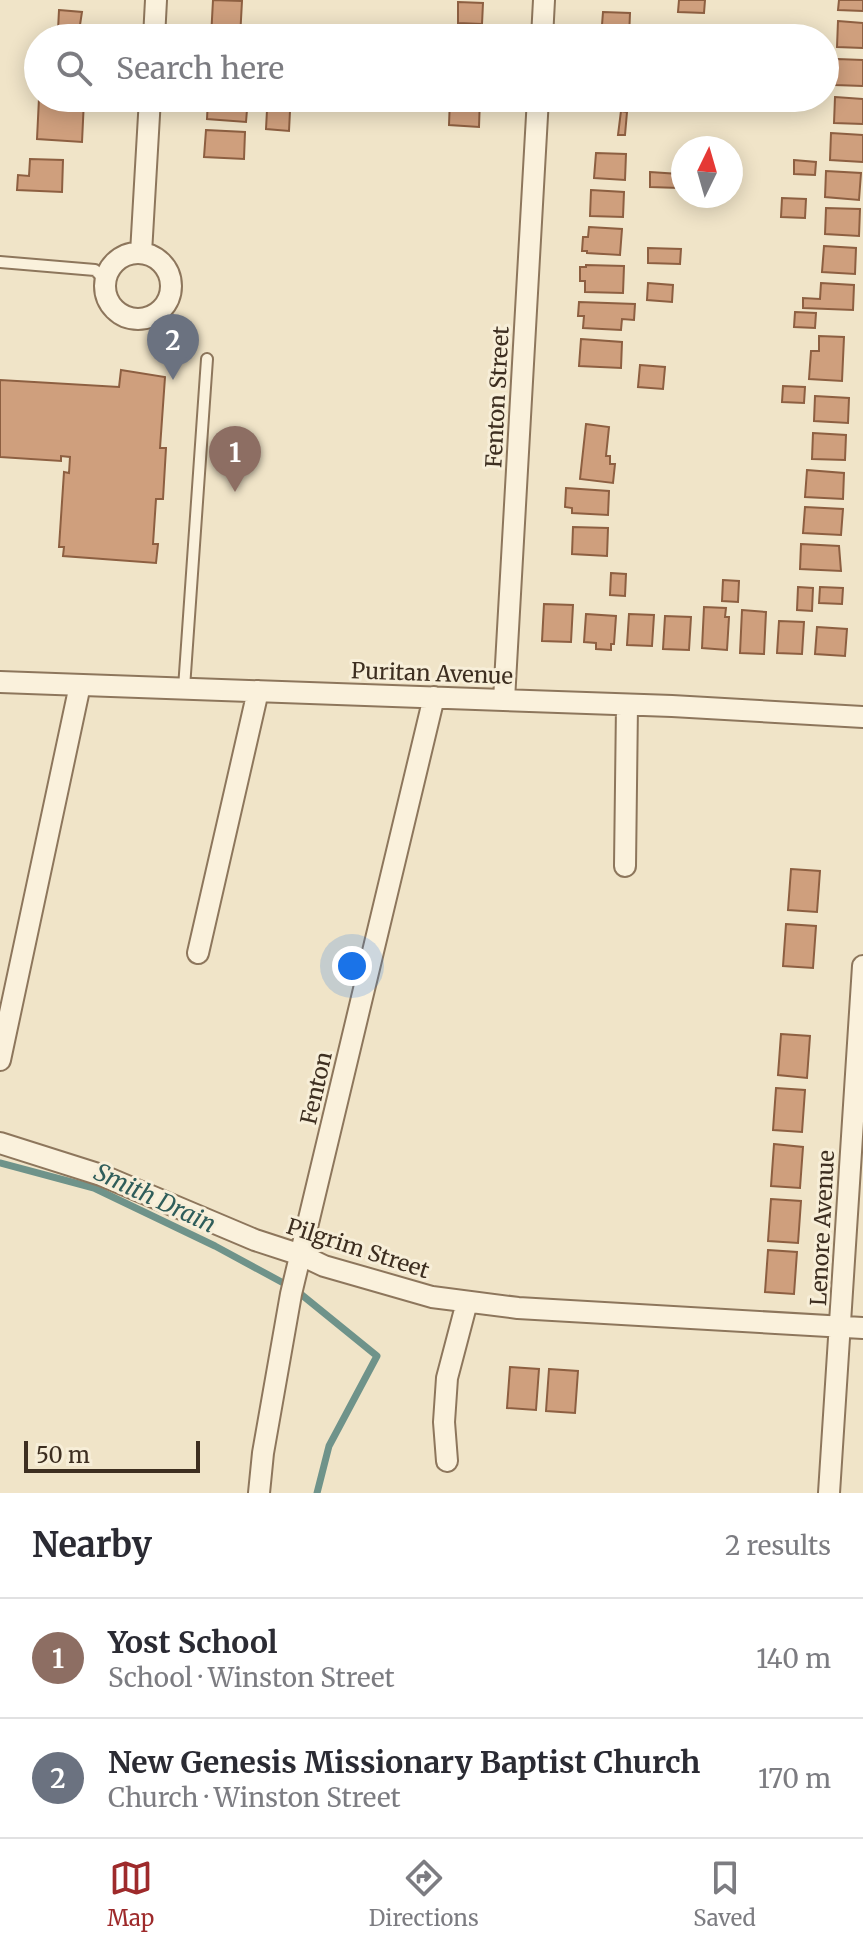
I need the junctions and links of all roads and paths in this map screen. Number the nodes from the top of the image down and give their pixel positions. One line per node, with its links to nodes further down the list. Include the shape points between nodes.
1 (156, 0): 3 (street)
2 (544, 0): 4 (street)
3 (155, 24)
4 (543, 24)
5 (149, 112): 7 (street)
6 (537, 112): 16 (street, Fenton Street)
7 (141, 253): 9 (street, via 114,263); 9 (street, via 162,262 172,283 158,313 136,320 115,311)
8 (0, 262): 9 (lane, via 95,270)
9 (105, 280)
10 (207, 359): 13 (lane)
11 (0, 682): 12 (street, Puritan Avenue)
12 (80, 685): 13 (street, Puritan Avenue); 22 (street)
13 (184, 688): 14 (street, Puritan Avenue)
14 (258, 691): 15 (street, Puritan Avenue); 20 (street)
15 (434, 697): 16 (street, Puritan Avenue); 24 (street, Fenton)
16 (504, 700): 17 (street, Puritan Avenue)
17 (627, 705): 18 (street, Puritan Avenue); 19 (street)
18 (863, 717)
19 (625, 866)
20 (198, 953)
21 (863, 966): 26 (street, Lenore Avenue)
22 (0, 1060)
23 (0, 1143): 24 (street, Pilgrim Street, via 101,1175)
24 (301, 1255): 25 (street, Pilgrim Street, via 403,1290); 29 (street, Fenton)
25 (467, 1302): 26 (street, Pilgrim Street); 28 (street, via 445,1387)
26 (840, 1327): 27 (street, Pilgrim Street); 30 (street, Lenore Avenue)
27 (863, 1328)
28 (447, 1461)
29 (259, 1493)
30 (829, 1493)

